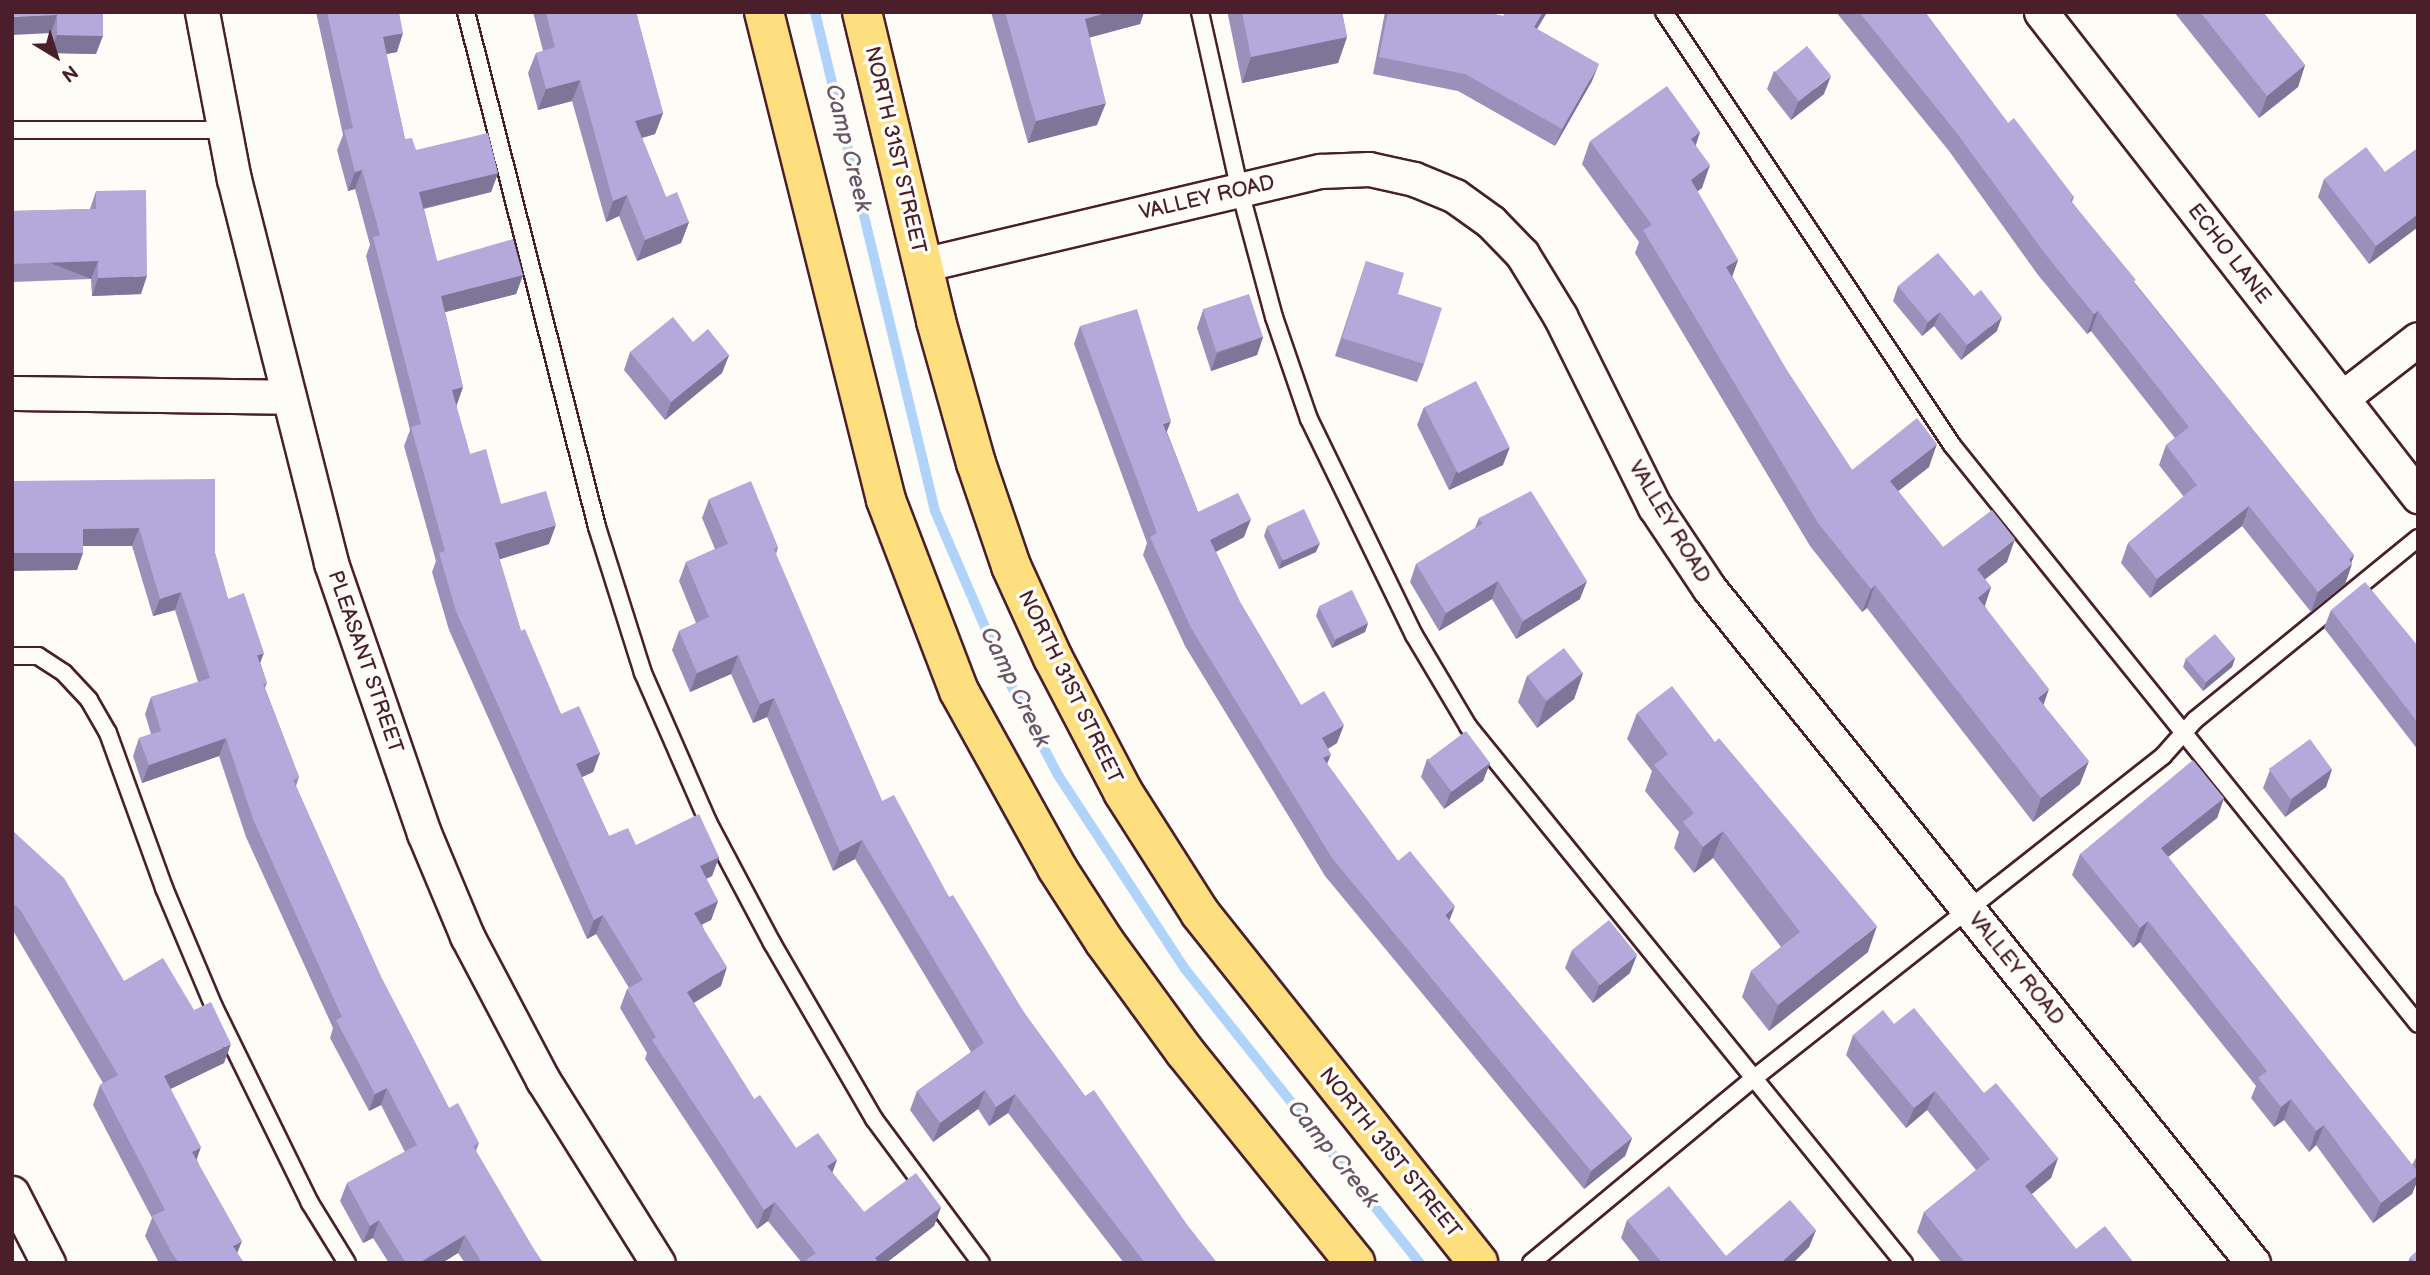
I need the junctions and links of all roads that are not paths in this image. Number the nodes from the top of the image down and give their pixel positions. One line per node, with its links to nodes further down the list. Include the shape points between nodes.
1 (202, 12): 9 (street, PLEASANT STREET)
2 (466, 12): 27 (lane, via 597,527 643,673 708,822 772,943 874,1119)
3 (764, 12): 28 (main road, via 886,500 959,691 1057,868 1104,941 1185,1052)
4 (862, 12): 11 (main road, NORTH 31ST STREET)
5 (1200, 12): 10 (lane)
6 (1664, 12): 19 (lane, via 1952,445)
7 (2041, 12): 15 (street, ECHO LANE)
8 (12, 130): 9 (lane)
9 (225, 130): 14 (street, PLEASANT STREET)
10 (1240, 191): 11 (street, VALLEY ROAD); 20 (street, VALLEY ROAD, via 1321,171 1369,169 1414,179 1455,196 1490,222 1522,254 1560,316 1655,507 1709,588); 22 (lane, via 1274,317 1309,419 1414,635 1468,726)
11 (922, 265): 29 (main road, NORTH 31ST STREET, via 976,463 1011,566 1123,792 1200,913)
12 (2418, 339): 15 (street)
13 (12, 393): 14 (street)
14 (288, 397): 26 (street, PLEASANT STREET, via 335,576 424,833 467,936 543,1080)
15 (2342, 398): 16 (street, ECHO LANE)
16 (2418, 496)
17 (2418, 538): 19 (lane, via 2195,720)
18 (12, 656): 25 (lane, via 38,656 64,673 89,701 108,733 164,888 214,1007 310,1203)
19 (2184, 735): 20 (lane); 21 (lane)
20 (1967, 909): 22 (lane); 32 (street, VALLEY ROAD)
21 (2418, 1024)
22 (1754, 1079): 30 (lane); 31 (lane)
23 (12, 1193): 24 (street)
24 (48, 1263)
25 (347, 1263)
26 (658, 1263)
27 (981, 1263)
28 (1355, 1263)
29 (1478, 1263)
30 (1531, 1263)
31 (1904, 1263)
32 (2252, 1263)

